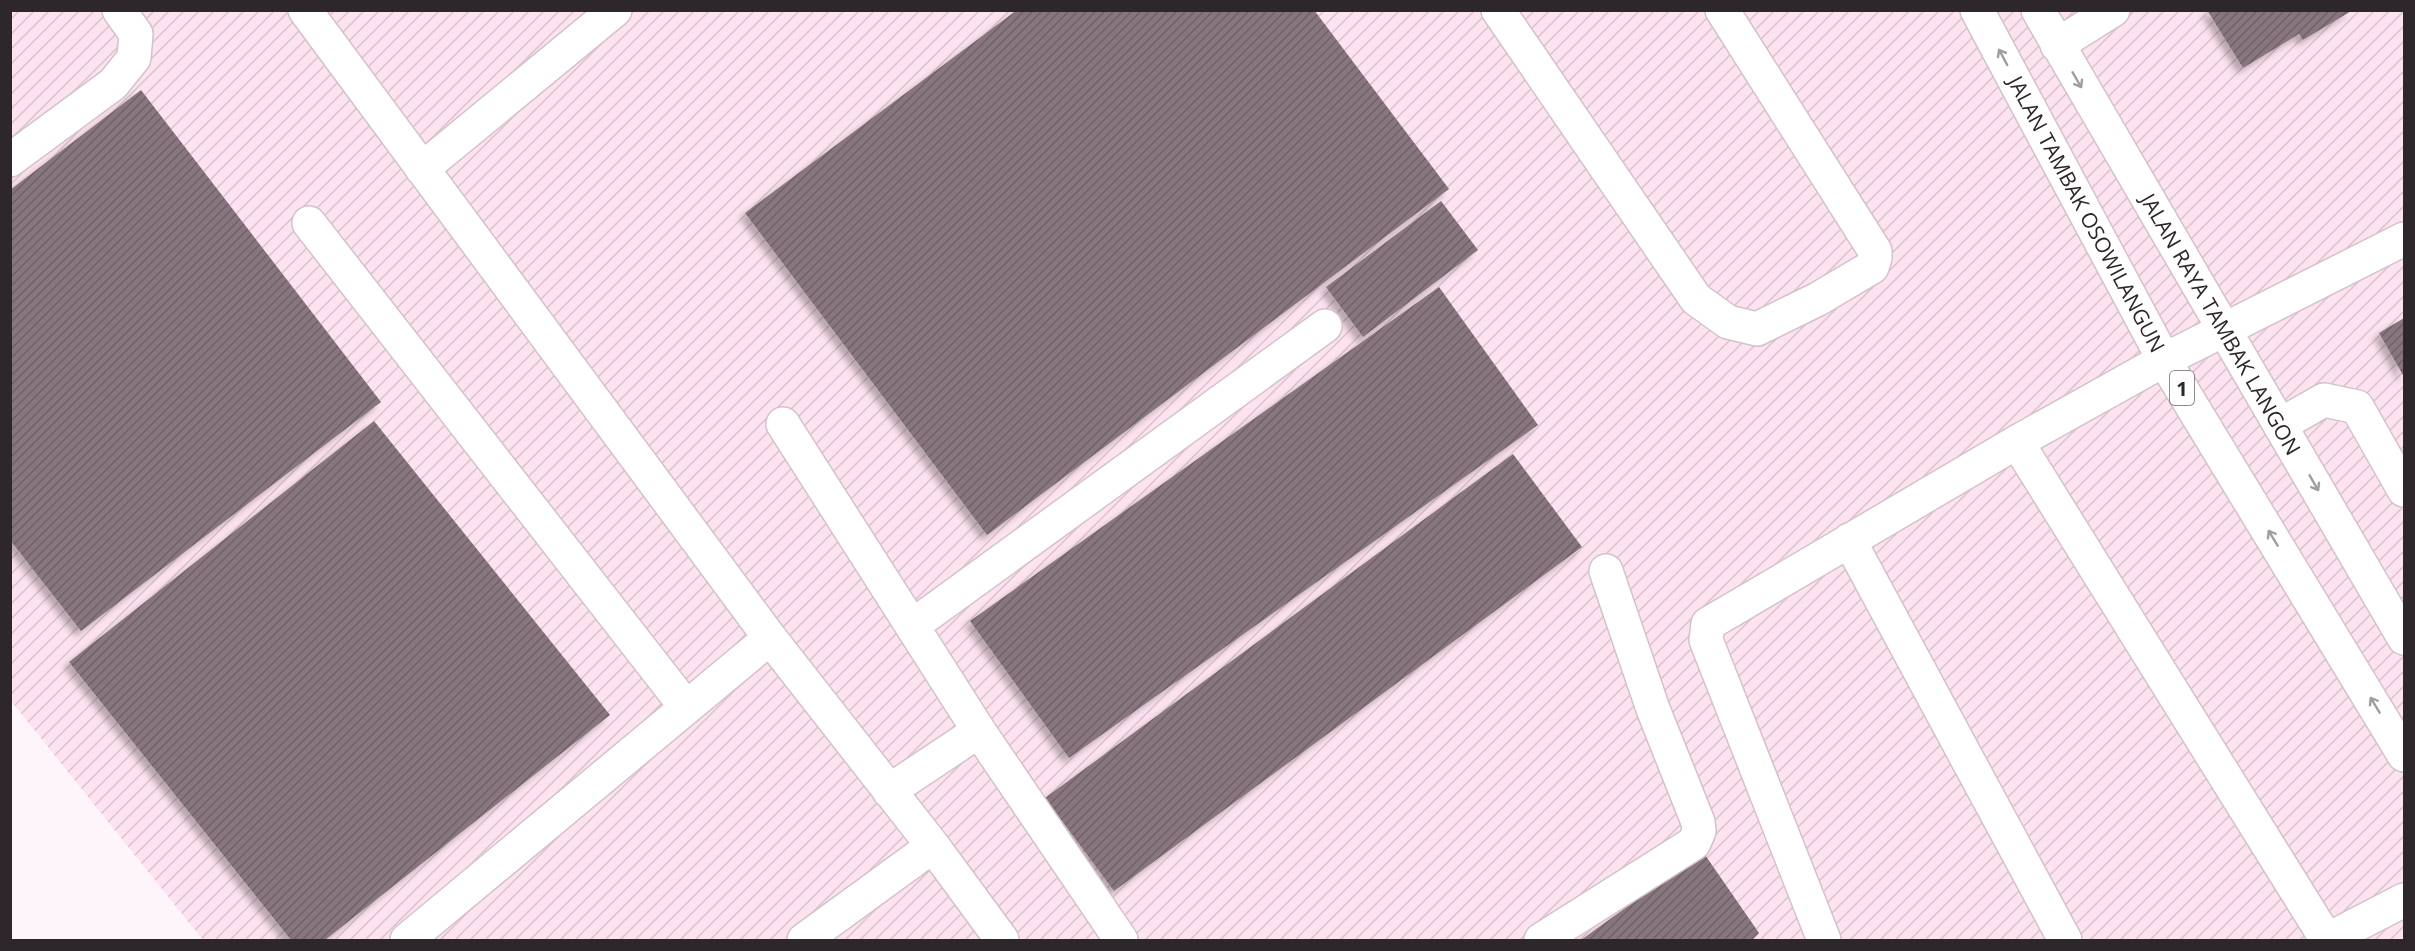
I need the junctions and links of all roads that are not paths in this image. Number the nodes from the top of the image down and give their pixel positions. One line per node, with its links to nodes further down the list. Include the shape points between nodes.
1 (119, 10): 10 (main road, via 136,34 134,58 113,84)
2 (305, 10): 11 (main road)
3 (615, 10): 11 (main road)
4 (1498, 10): 5 (main road, via 1696,299 1728,322 1757,329 1872,267 1875,250)
5 (1722, 10)
6 (1977, 10): 16 (main road, JALAN TAMBAK OSOWILANGUN / 1, one-way to 6)
7 (2038, 10): 9 (main road, JALAN RAYA TAMBAK LANGON)
8 (2113, 10): 9 (main road)
9 (2057, 45): 15 (main road, JALAN RAYA TAMBAK LANGON, one-way to 15)
10 (10, 160)
11 (422, 169): 24 (main road)
12 (309, 224): 26 (main road)
13 (2404, 239): 15 (main road)
14 (1325, 326): 23 (main road)
15 (2224, 330): 16 (main road); 18 (main road, JALAN RAYA TAMBAK LANGON)
16 (2164, 360): 19 (main road); 28 (main road, JALAN TAMBAK OSOWILANGUN / 1, one-way to 16)
17 (783, 424): 23 (main road)
18 (2280, 425): 20 (main road, via 2324,400 2357,407); 25 (main road, JALAN RAYA TAMBAK LANGON, one-way to 25)
19 (2017, 442): 21 (main road); 39 (main road)
20 (2404, 490)
21 (1849, 540): 37 (main road, via 1708,624 1706,640); 38 (main road)
22 (1606, 571): 36 (main road, via 1699,831 1694,843)
23 (912, 626): 27 (main road)
24 (770, 638): 26 (main road); 29 (main road)
25 (2404, 638)
26 (686, 707): 32 (main road)
27 (979, 731): 29 (main road); 35 (main road)
28 (2404, 755)
29 (889, 790): 30 (main road)
30 (933, 846): 33 (main road); 34 (main road)
31 (2404, 900): 39 (main road)
32 (407, 940)
33 (804, 940)
34 (1002, 940)
35 (1121, 940)
36 (1541, 940)
37 (1824, 940)
38 (2065, 940)
39 (2327, 940)

